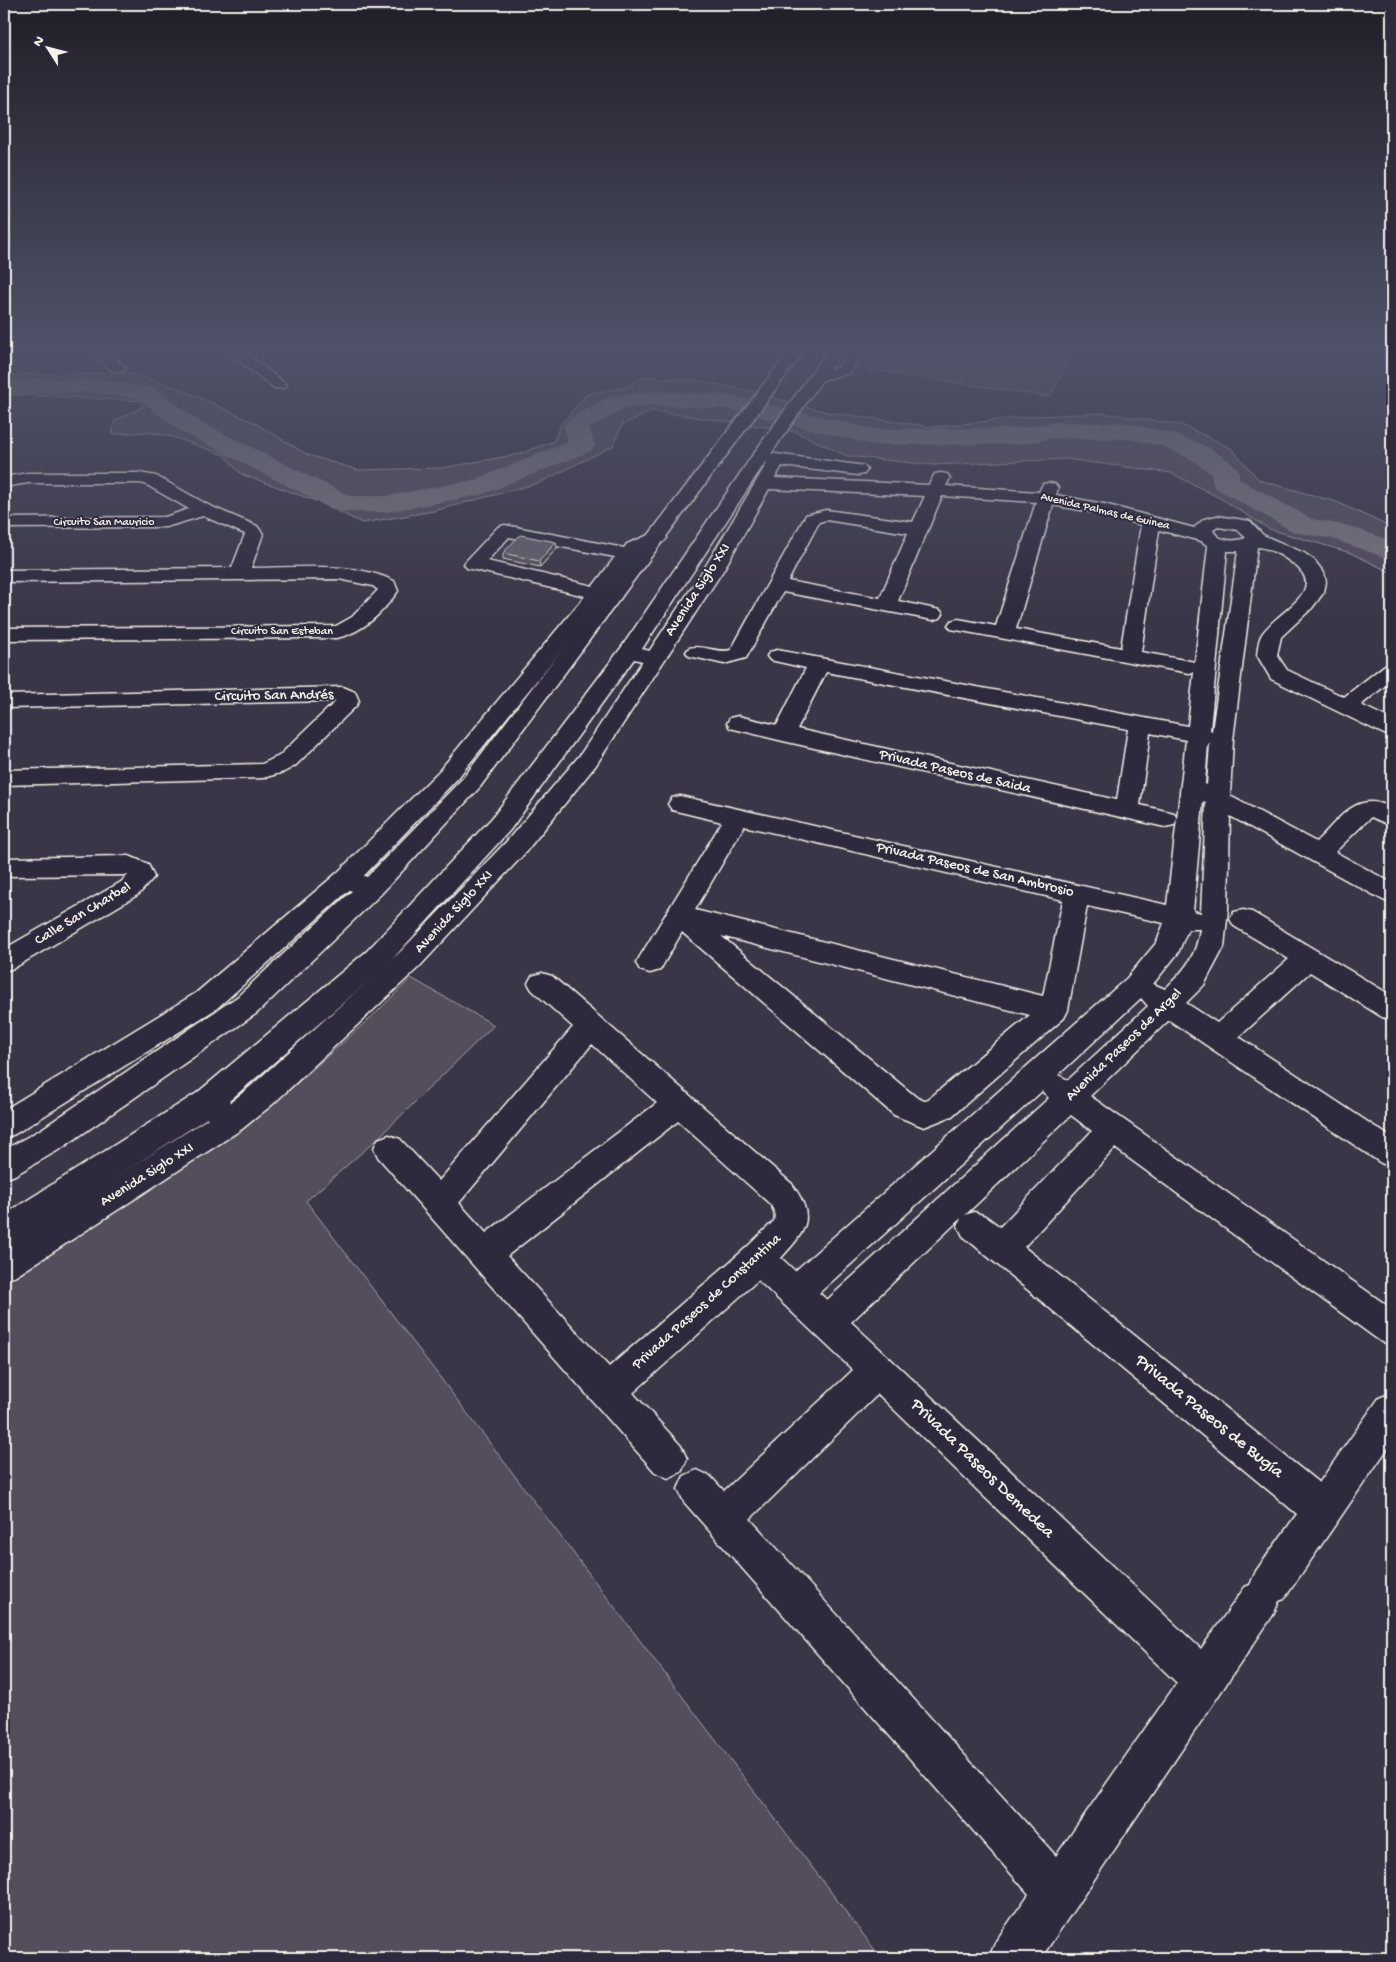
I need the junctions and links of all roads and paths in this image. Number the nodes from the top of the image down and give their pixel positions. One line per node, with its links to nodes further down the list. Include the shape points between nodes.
1 (732, 439): 15 (main road)
2 (776, 439): 3 (main road, Avenida Siglo XXI)
3 (768, 459): 4 (main road, Avenida Palmas de Guinea); 6 (main road, Avenida Siglo XXI); 27 (main road, Avenida Siglo XXI)
4 (814, 466): 7 (main road, Avenida Palmas de Guinea); 8 (main road, via 798,477)
5 (4, 482): 10 (main road, via 28,478 139,478 150,480)
6 (763, 482): 8 (main road, Avenida Palmas de Guinea); 31 (main road, Avenida Siglo XXI, via 714,569)
7 (939, 484): 8 (main road, Avenida Palmas de Guinea); 9 (main road, Avenida Palmas de Guinea); 13 (main road)
8 (807, 485)
9 (1047, 492): 11 (main road, Avenida Palmas de Guinea); 14 (main road, Avenida Palmas de Guinea); 26 (main road)
10 (204, 510): 12 (main road, Circuito San Mauricio, via 166,522); 18 (main road, via 254,534)
11 (1151, 520): 14 (main road, Avenida Palmas de Guinea); 30 (main road)
12 (4, 524)
13 (920, 529): 20 (main road, via 818,516 812,519); 22 (main road)
14 (1212, 534): 16 (main road, via 1234,546); 34 (main road)
15 (658, 538): 17 (main road); 21 (main road)
16 (1251, 541): 34 (main road); 36 (main road, via 1290,551 1309,566 1316,578 1315,591 1270,637 1268,655 1279,674)
17 (628, 554): 21 (main road); 21 (main road, via 551,560)
18 (240, 573): 19 (main road, Circuito San Esteban); 25 (main road, Circuito San Esteban, via 339,573 379,581 387,585 388,591 357,625 336,632)
19 (4, 576)
20 (778, 585): 22 (main road); 28 (main road, via 735,658)
21 (605, 595): 42 (main road, via 539,666); 44 (main road)
22 (886, 606): 23 (main road)
23 (933, 614)
24 (958, 625): 26 (main road)
25 (4, 634)
26 (1004, 634): 30 (main road)
27 (629, 652): 31 (main road); 75 (main road, Avenida Siglo XXI, via 502,824 390,944)
28 (696, 652)
29 (778, 656): 32 (main road)
30 (1130, 657): 34 (main road)
31 (654, 658): 75 (main road, Avenida Siglo XXI, via 588,760 515,848 410,959 262,1095)
32 (819, 664): 38 (main road); 40 (main road)
33 (1392, 669): 36 (main road)
34 (1208, 670): 41 (main road, Avenida Paseos de Argel)
35 (4, 701): 43 (main road, Circuito San Andrés, via 343,694 348,701 287,760 263,771)
36 (1346, 707): 39 (main road)
37 (738, 724): 40 (main road, Privada Paseos de Saida)
38 (1140, 725): 41 (main road); 48 (main road)
39 (1392, 729)
40 (784, 734): 48 (main road, Privada Paseos de Saida)
41 (1210, 738): 45 (main road, Avenida Paseos de Argel); 46 (main road, Avenida Paseos de Argel)
42 (448, 776): 44 (main road); 54 (main road)
43 (4, 778)
44 (472, 782): 55 (main road)
45 (1192, 786): 46 (main road); 59 (main road, Avenida Paseos de Argel)
46 (1218, 799): 52 (main road); 61 (main road, Avenida Paseos de Argel)
47 (680, 804): 49 (main road, Privada Paseos de San Ambrosio)
48 (1127, 810): 51 (main road, Privada Paseos de Saida)
49 (737, 816): 56 (main road, Privada Paseos de San Ambrosio); 58 (main road)
50 (1392, 818): 52 (main road, via 1365,809)
51 (1165, 819)
52 (1318, 854): 57 (main road)
53 (4, 867): 63 (main road, Calle San Charbel, via 129,866 139,870 141,877 130,888)
54 (346, 879): 55 (main road); 76 (main road, via 206,1001)
55 (370, 889): 80 (main road, via 247,1005 51,1139)
56 (1077, 894): 59 (main road, Privada Paseos de San Ambrosio); 69 (main road)
57 (1392, 894)
58 (679, 915): 64 (main road); 69 (main road); 69 (main road, via 905,1106 924,1114 941,1107)
59 (1179, 917): 61 (main road, Privada Paseos de San Ambrosio); 66 (main road, Avenida Paseos de Argel, via 1169,946)
60 (1243, 919): 62 (main road)
61 (1213, 925): 67 (main road, Avenida Paseos de Argel, via 1211,947 1194,978)
62 (1308, 958): 68 (main road); 71 (main road)
63 (4, 961)
64 (650, 963)
65 (542, 983): 70 (main road, Privada Paseos de Constantina)
66 (1137, 985): 67 (main road); 72 (main road, Avenida Paseos de Argel)
67 (1167, 1005): 71 (main road); 73 (main road, Avenida Paseos de Argel)
68 (1392, 1009)
69 (1054, 1010)
70 (591, 1026): 74 (main road, Privada Paseos de Constantina); 81 (main road)
71 (1218, 1039): 79 (main road)
72 (1039, 1075): 73 (main road); 88 (main road, Avenida Paseos de Argel)
73 (1070, 1098): 77 (main road); 89 (main road, Avenida Paseos de Argel)
74 (679, 1103): 85 (main road); 86 (main road, Privada Paseos de Constantina, via 781,1194 790,1207 787,1229)
75 (219, 1111): 83 (main road, Avenida Siglo XXI); 87 (main road, Avenida Siglo XXI)
76 (4, 1124)
77 (1113, 1130): 84 (main road); 90 (main road)
78 (389, 1148): 81 (main road)
79 (1392, 1154)
80 (4, 1166)
81 (439, 1204): 85 (main road)
82 (974, 1226): 84 (main road, Privada Paseos de Bugía)
83 (4, 1232)
84 (1002, 1248): 95 (main road, Privada Paseos de Bugía)
85 (484, 1254): 92 (main road)
86 (758, 1259): 88 (main road, Privada Paseos Demedea); 92 (main road, Privada Paseos de Constantina)
87 (4, 1265)
88 (795, 1293): 89 (main road, Privada Paseos Demedea)
89 (827, 1322): 91 (main road, Privada Paseos Demedea)
90 (1392, 1329)
91 (878, 1370): 96 (main road, Privada Paseos Demedea); 97 (main road, via 710,1504)
92 (608, 1392): 94 (main road)
93 (1392, 1411): 95 (main road)
94 (668, 1459)
95 (1322, 1510): 96 (main road)
96 (1204, 1680): 97 (main road)
97 (1058, 1892): 98 (main road)
98 (1013, 1958)

